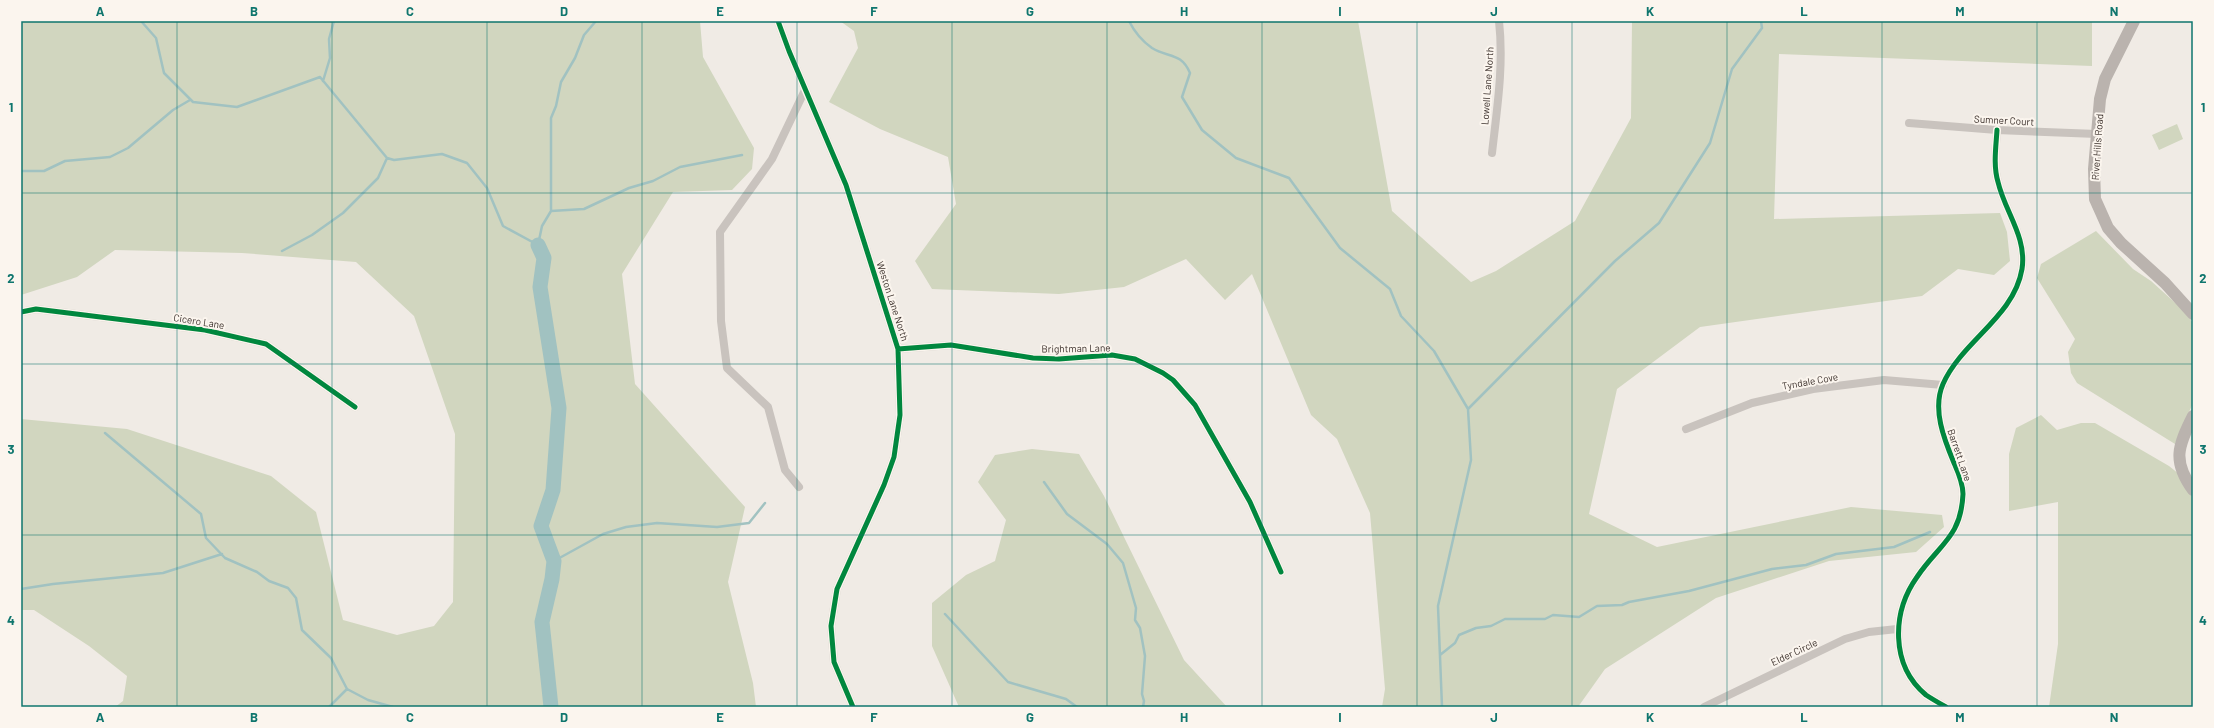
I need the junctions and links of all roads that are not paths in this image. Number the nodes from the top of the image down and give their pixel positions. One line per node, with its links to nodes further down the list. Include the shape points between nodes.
1 (778, 21): 4 (street, Weston Lane North)
2 (1499, 21): 8 (street, Lowell Lane North, via 1501,40)
3 (2134, 21): 7 (street, River Hills Road, via 2105,79)
4 (805, 90): 11 (street, Weston Lane North, via 846,185); 16 (street, via 772,159 720,232 721,321 727,368 768,407 786,470)
5 (1909, 123): 6 (street, Sumner Court)
6 (1997, 130): 7 (street, Sumner Court); 12 (street, Barrett Lane, via 1997,181 2020,239 2022,269 2012,297 1955,365)
7 (2097, 134): 10 (street, River Hills Road, via 2094,185 2100,213 2108,228 2121,243)
8 (1492, 153)
9 (21, 312): 13 (street, Cicero Lane, via 36,309 205,330 266,344)
10 (2193, 314)
11 (898, 349): 18 (street, Brightman Lane, via 951,345 1033,358 1112,355 1135,359 1163,373 1173,380 1195,405 1250,502); 20 (street, Weston Lane North, via 900,415 894,457 837,589 831,626 834,662)
12 (1942, 385): 15 (street, Tyndale Cove, via 1884,380 1813,388 1752,403); 19 (street, Barrett Lane, via 1940,419 1960,478 1963,491 1962,508 1959,522 1951,537 1917,576 1908,591)
13 (355, 407)
14 (2193, 416): 17 (street, via 2182,438 2178,460)
15 (1686, 429)
16 (799, 487)
17 (2193, 490)
18 (1281, 572)
19 (1897, 629): 21 (street, Elder Circle, via 1869,632 1845,639); 22 (street, Barrett Lane, via 1902,662 1926,694)
20 (853, 707)
21 (1704, 707)
22 (1946, 707)

